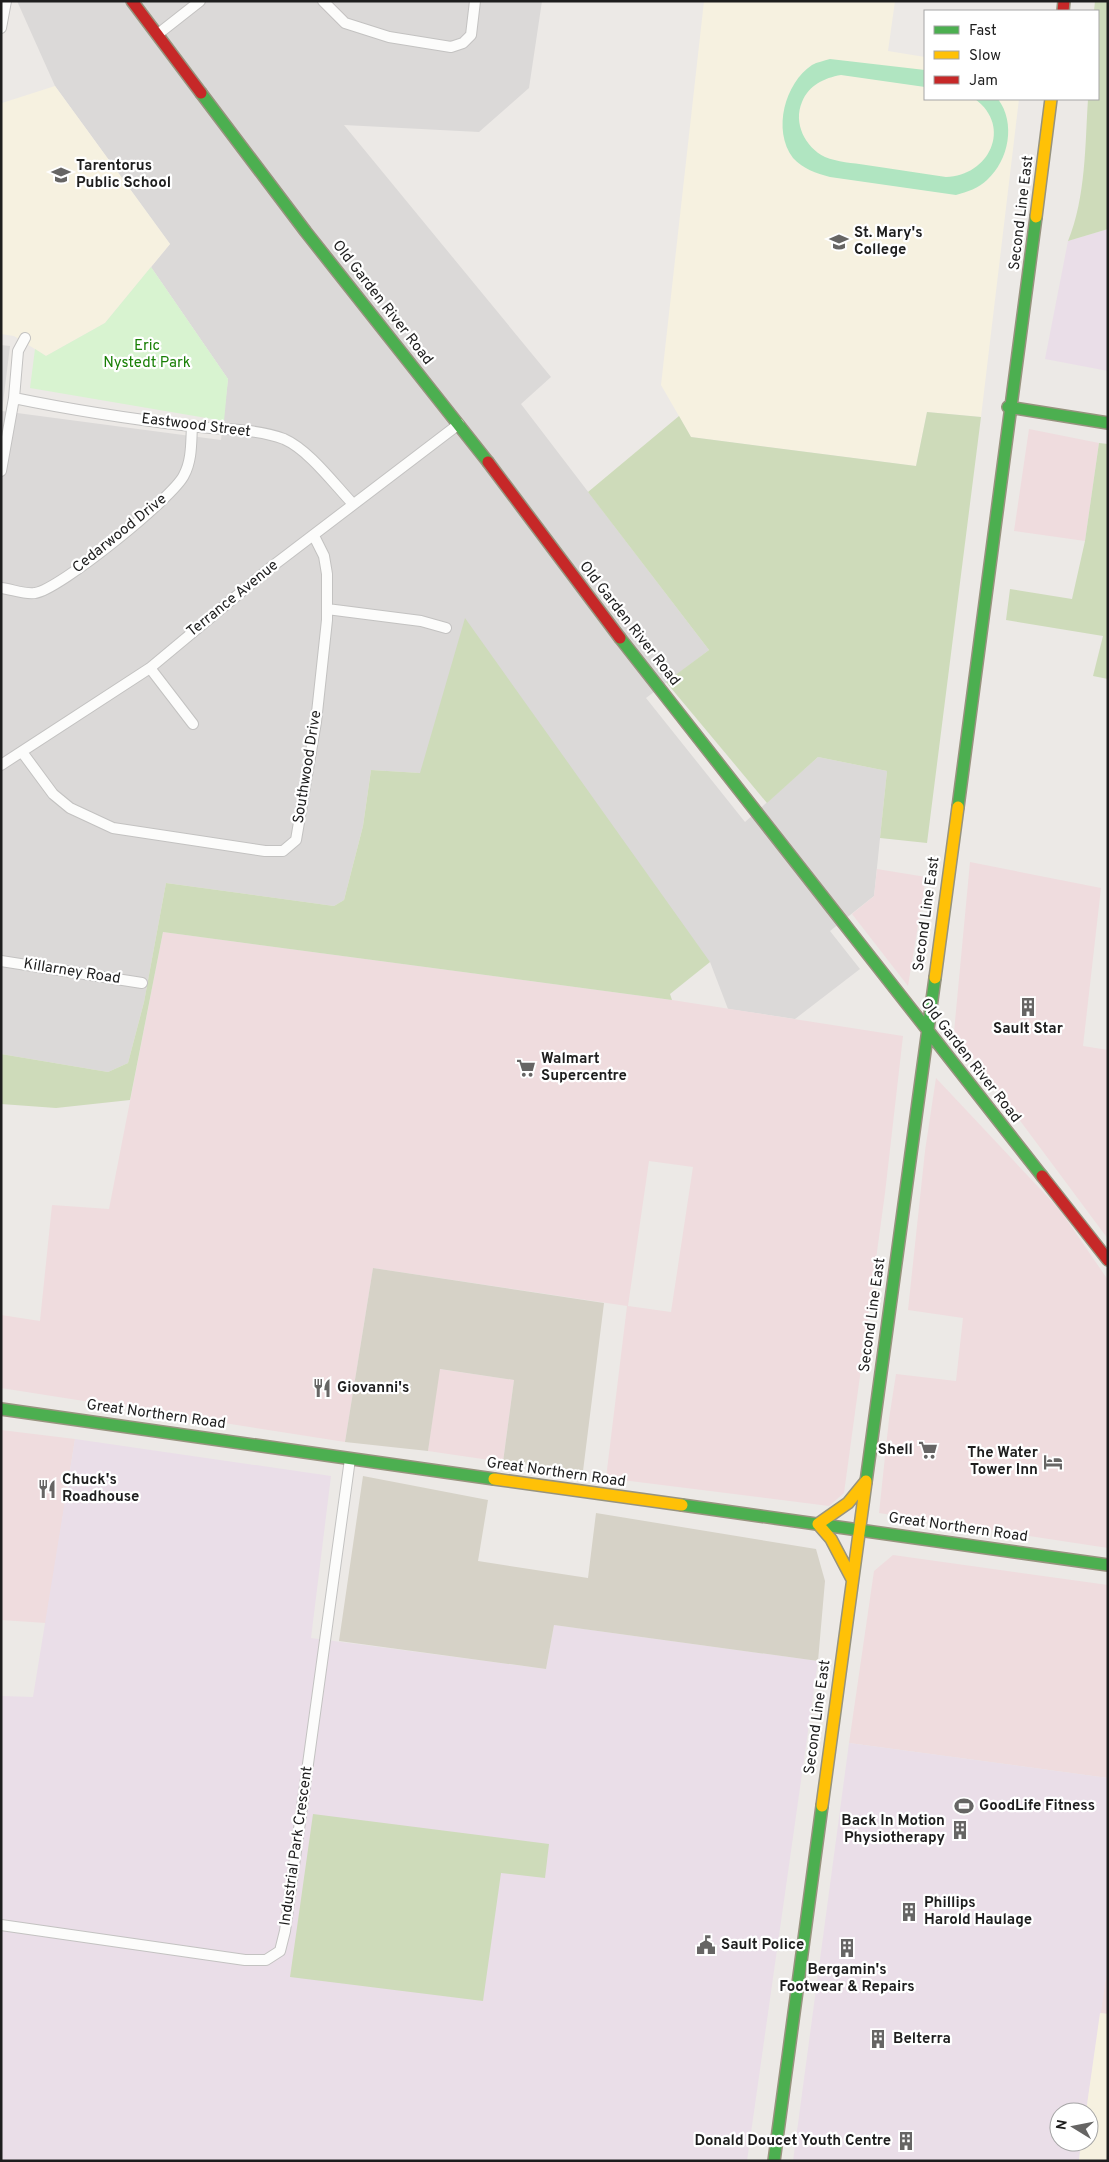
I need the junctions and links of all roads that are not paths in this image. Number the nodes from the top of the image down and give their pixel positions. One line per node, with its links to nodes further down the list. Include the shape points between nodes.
1 (6, 1): 6 (street)
2 (132, 1): 7 (main road, Old Garden River Road)
3 (200, 1): 7 (street)
4 (323, 1): 5 (street, via 345,23 389,37 451,47 463,43 470,35)
5 (475, 1)
6 (2, 28)
7 (158, 34): 13 (main road, Old Garden River Road, via 306,232)
8 (1052, 100): 11 (main road, Second Line East)
9 (25, 338): 10 (street, via 18,351)
10 (14, 398): 14 (street, Eastwood Street); 15 (street)
11 (1010, 407): 12 (main road); 27 (main road, Second Line East)
12 (1108, 423)
13 (459, 424): 16 (street, Terrance Avenue); 27 (main road, Old Garden River Road, via 614,630)
14 (192, 426): 16 (street, Eastwood Street, via 242,430 284,439 302,450); 18 (street, Cedarwood Drive, via 190,459 184,477 169,495 65,579 35,593)
15 (1, 471)
16 (352, 504): 17 (street, Terrance Avenue)
17 (314, 536): 19 (street, Southwood Drive, via 324,556); 21 (street, Terrance Avenue, via 270,568)
18 (1, 588)
19 (327, 609): 20 (street, via 421,621); 23 (street, Southwood Drive, via 316,722 296,840 283,851 264,851 113,828 58,799)
20 (446, 628)
21 (150, 668): 22 (street); 23 (street, Terrance Avenue)
22 (193, 724)
23 (22, 752): 24 (street, Terrance Avenue)
24 (1, 765)
25 (1, 961): 26 (street, Killarney Road)
26 (142, 982)
27 (927, 1030): 28 (main road, Old Garden River Road); 31 (main road, Second Line East)
28 (1108, 1260)
29 (1, 1409): 30 (main road, Great Northern Road)
30 (350, 1459): 32 (main road, Great Northern Road); 36 (street, Industrial Park Crescent, via 280,1951 266,1960 245,1960)
31 (866, 1481): 32 (main road, via 848,1503); 33 (main road, Second Line East)
32 (818, 1524): 33 (main road, Great Northern Road); 35 (main road, via 831,1539)
33 (858, 1530): 34 (main road, Great Northern Road); 35 (main road, Second Line East)
34 (1108, 1565)
35 (852, 1579): 37 (main road, Second Line East)
36 (1, 1925)
37 (774, 2161)

